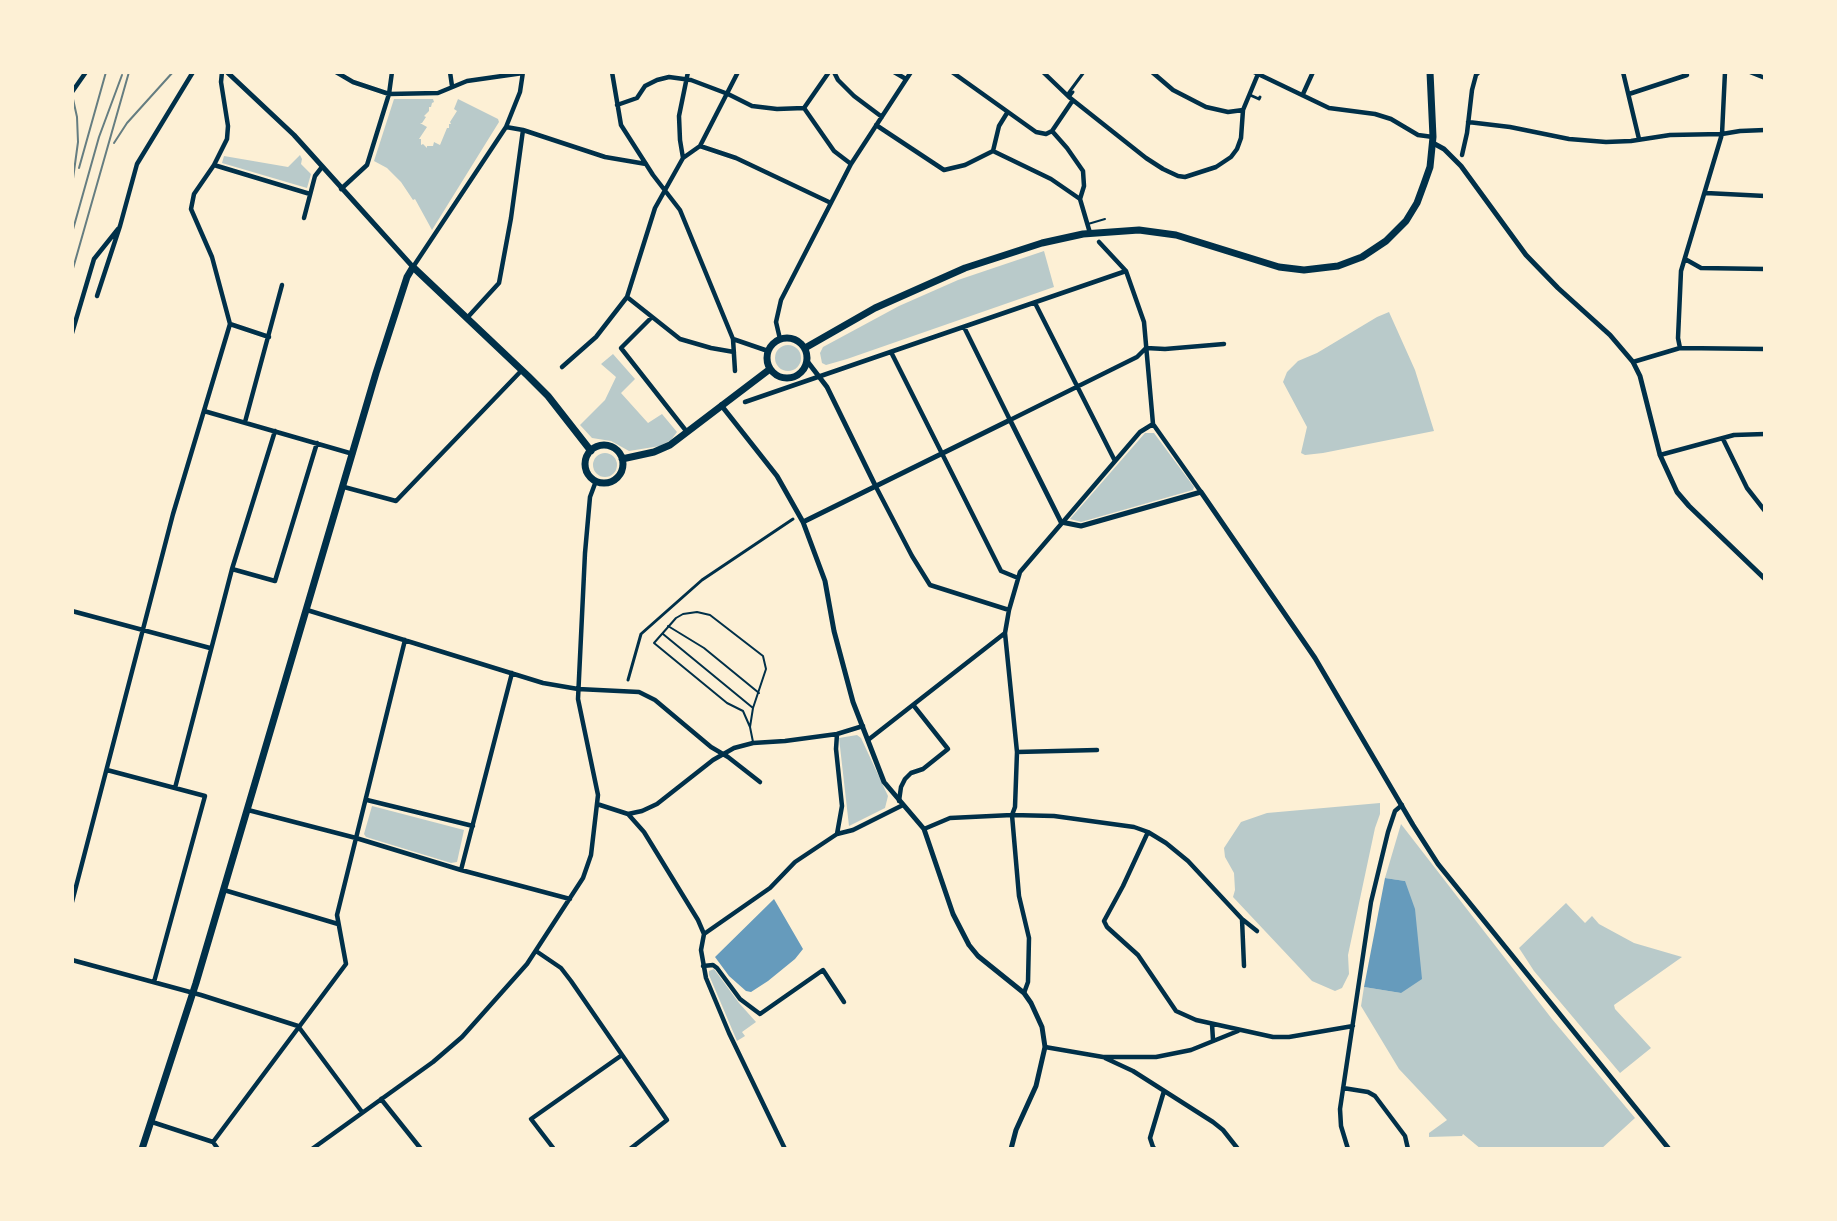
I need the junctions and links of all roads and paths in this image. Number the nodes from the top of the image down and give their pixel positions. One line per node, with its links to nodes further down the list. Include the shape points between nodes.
1 (86, 72): 34 (street)
2 (193, 72): 75 (street, via 137,164)
3 (222, 72): 63 (street, via 228,132)
4 (226, 72): 64 (street, via 294,135)
5 (336, 72): 36 (street)
6 (392, 72): 36 (street)
7 (450, 72): 33 (street)
8 (523, 72): 33 (street); 50 (street, via 520,92)
9 (612, 72): 43 (street)
10 (688, 72): 30 (street)
11 (738, 72): 37 (street)
12 (828, 72): 44 (street)
13 (834, 72): 31 (street)
14 (843, 72): 31 (street)
15 (894, 72): 32 (street)
16 (911, 72): 32 (street)
17 (952, 72): 46 (street)
18 (1043, 72): 42 (street)
19 (1084, 72): 42 (street)
20 (1152, 72): 45 (street, via 1173,90 1206,107 1228,112)
21 (1313, 72): 39 (street)
22 (1430, 72): 56 (main road)
23 (1479, 72): 48 (street)
24 (1623, 72): 40 (street)
25 (1725, 72): 54 (street)
26 (1750, 72): 29 (street)
27 (1256, 73): 38 (street); 39 (street)
28 (1687, 75): 40 (street)
29 (1765, 78)
30 (686, 79): 37 (street); 43 (street, via 657,80 645,86 637,98); 60 (street, via 679,116)
31 (838, 80): 47 (street)
32 (906, 80): 47 (street)
33 (452, 86): 36 (street, via 438,93)
34 (72, 92)
35 (1073, 92): 42 (street)
36 (389, 94): 65 (street, via 367,165)
37 (728, 94): 44 (street, via 752,106); 57 (street)
38 (1248, 94): 41 (street); 45 (street)
39 (1303, 94): 56 (street, via 1329,108 1391,119)
40 (1629, 94): 55 (street)
41 (1260, 97)
42 (1069, 98): 45 (street, via 1146,158 1185,177 1216,168 1231,157 1241,138); 53 (street)
43 (617, 105): 61 (street, via 621,126)
44 (804, 108): 62 (street, via 834,150)
45 (1243, 110)
46 (1007, 113): 53 (street, via 1036,132); 58 (street, via 999,126)
47 (882, 117): 49 (street)
48 (1468, 122): 55 (street, via 1569,139); 59 (street)
49 (876, 126): 58 (street, via 944,170); 62 (street)
50 (506, 127): 51 (street); 79 (street)
51 (523, 129): 61 (street, via 605,157); 87 (street, via 499,283)
52 (1765, 130): 54 (street)
53 (1052, 131): 70 (street, via 1083,171)
54 (1722, 134): 55 (street); 67 (street)
55 (1640, 139)
56 (1433, 140): 76 (main road, via 1430,167 1406,221 1374,250 1338,266 1315,270 1279,267 1190,238 1154,231); 103 (street, via 1461,165 1526,255)
57 (700, 146): 60 (street); 71 (street, via 736,158)
58 (993, 151): 70 (street, via 1051,179)
59 (1462, 155)
60 (684, 158): 66 (street)
61 (646, 164): 66 (street)
62 (851, 164): 71 (street)
63 (214, 165): 68 (street); 88 (street, via 194,194 191,209 208,245)
64 (322, 167): 65 (street); 68 (street)
65 (341, 189): 79 (street)
66 (666, 191): 84 (street, via 655,208); 92 (street, via 680,210)
67 (1706, 193): 69 (street); 78 (street)
68 (310, 194): 72 (street)
69 (1765, 196)
70 (1080, 199): 74 (street)
71 (831, 203): 93 (street, via 778,306)
72 (304, 218)
73 (1105, 219): 74 (lane)
74 (1088, 224): 76 (street)
75 (120, 226): 83 (street); 90 (street, via 94,259)
76 (1090, 233): 95 (main road, via 1041,243 965,268 893,299)
77 (1099, 242): 81 (street)
78 (1685, 259): 80 (street, via 1701,268); 97 (street, via 1679,289)
79 (413, 267): 87 (main road); 122 (main road)
80 (1765, 269)
81 (1126, 271): 85 (street); 96 (street, via 1144,322)
82 (282, 285): 91 (street)
83 (97, 296)
84 (627, 297): 86 (street); 104 (street, via 596,337)
85 (1035, 303): 89 (street); 109 (street)
86 (652, 317): 100 (street, via 680,339); 117 (street, via 621,348)
87 (467, 318): 106 (main road)
88 (230, 324): 91 (street); 112 (street)
89 (964, 327): 101 (street); 113 (street)
90 (72, 333)
91 (269, 338): 114 (street)
92 (733, 339): 99 (street); 100 (street)
93 (780, 339): 95 (main road, via 794,339); 99 (main road)
94 (1224, 344): 96 (street)
95 (805, 348): 102 (main road)
96 (1146, 348): 109 (street, via 1137,357); 115 (street)
97 (1680, 348): 98 (street); 103 (street)
98 (1765, 349)
99 (768, 351): 105 (main road)
100 (734, 352): 107 (street)
101 (891, 352): 108 (street); 123 (street)
102 (807, 361): 105 (main road, via 802,372 791,378 779,377); 108 (street)
103 (1633, 362): 124 (street)
104 (562, 367)
105 (770, 369): 111 (main road)
106 (522, 370): 121 (main road); 128 (street, via 396,501)
107 (735, 371)
108 (820, 376): 110 (street); 129 (street)
109 (1077, 386): 113 (street); 126 (street)
110 (745, 402)
111 (721, 405): 117 (main road); 133 (street, via 777,476)
112 (204, 411): 114 (street); 142 (street)
113 (1010, 420): 123 (street); 134 (street)
114 (245, 422): 116 (street)
115 (1153, 424): 126 (street, via 1140,432); 130 (street)
116 (275, 431): 120 (street); 135 (street)
117 (687, 432): 125 (main road, via 665,448)
118 (1765, 434): 119 (street, via 1739,434)
119 (1723, 439): 124 (street); 131 (street, via 1747,488)
120 (317, 443): 122 (street); 135 (street, via 275,581)
121 (591, 450): 125 (main road, via 610,446); 127 (main road, via 586,470)
122 (353, 454): 128 (main road)
123 (942, 454): 129 (street); 136 (street, via 1001,571)
124 (1660, 455): 137 (street, via 1677,492)
125 (622, 459): 127 (main road, via 618,478 606,483)
126 (1115, 460): 134 (street)
127 (596, 481): 149 (street, via 590,497 585,553)
128 (344, 487): 138 (main road)
129 (876, 487): 133 (street); 139 (street, via 930,585)
130 (1201, 492): 134 (street, via 1081,526); 167 (street, via 1316,658)
131 (1765, 511)
132 (793, 519): 148 (street, via 702,580 641,634)
133 (803, 522): 153 (street, via 825,581 845,676)
134 (1061, 522): 136 (street)
135 (232, 569): 146 (street)
136 (1018, 578): 139 (street)
137 (1765, 579)
138 (307, 610): 145 (street); 168 (main road)
139 (1009, 610): 144 (street)
140 (72, 611): 142 (street)
141 (668, 626): 143 (lane); 150 (lane, via 704,648); 150 (lane, via 683,614 710,615 759,652 766,662)
142 (143, 631): 146 (street); 161 (street)
143 (662, 633): 152 (lane); 154 (lane, via 654,643 727,703 743,711)
144 (1005, 633): 151 (street); 159 (street)
145 (405, 640): 147 (street); 164 (street)
146 (210, 648): 163 (street)
147 (512, 673): 149 (street); 171 (street)
148 (628, 680)
149 (578, 689): 160 (street, via 639,692 656,700); 166 (street)
150 (759, 693): 152 (lane)
151 (914, 706): 156 (street); 165 (street, via 948,750 905,779)
152 (753, 708): 154 (lane)
153 (863, 726): 155 (street); 156 (street)
154 (750, 727): 157 (lane)
155 (837, 734): 157 (street); 174 (street, via 842,806)
156 (868, 740): 165 (street, via 884,782)
157 (753, 743): 160 (street)
158 (1097, 750): 159 (street)
159 (1017, 752): 170 (street, via 1016,807)
160 (722, 754): 162 (street); 169 (street, via 657,804)
161 (107, 770): 163 (street); 179 (street)
162 (760, 782)
163 (175, 788): 188 (street, via 205,796)
164 (367, 800): 171 (street); 175 (street)
165 (901, 803): 172 (street); 174 (street, via 853,830)
166 (597, 804): 169 (street); 178 (street, via 591,855)
167 (1402, 805): 194 (street, via 1395,812 1371,902); 220 (street, via 1438,864)
168 (248, 810): 175 (street); 177 (main road)
169 (628, 814): 183 (street, via 644,832)
170 (1012, 815): 172 (street, via 950,818); 173 (street, via 1054,816); 190 (street, via 1019,896 1029,939)
171 (473, 826): 176 (street)
172 (924, 829): 190 (street, via 953,914 969,945)
173 (1148, 832): 180 (street, via 1188,861); 192 (street, via 1104,917 1105,924 1138,955 1176,1011)
174 (837, 834): 183 (street)
175 (356, 838): 176 (street); 181 (street)
176 (461, 870): 178 (street)
177 (224, 890): 181 (street); 189 (main road)
178 (570, 899): 184 (street)
179 (72, 902)
180 (1242, 919): 182 (street); 187 (street)
181 (338, 924): 193 (street, via 346,964)
182 (1257, 931)
183 (704, 934): 186 (street)
184 (536, 951): 198 (street, via 561,968); 202 (street, via 457,1043)
185 (72, 960): 188 (street)
186 (704, 966): 191 (street, via 717,968 740,999 760,1014 823,970); 214 (street, via 729,1033)
187 (1244, 966)
188 (154, 982): 189 (street)
189 (193, 992): 193 (street); 205 (main road)
190 (1024, 993): 197 (street, via 1042,1027)
191 (844, 1002)
192 (1212, 1024): 195 (street); 196 (street)
193 (298, 1026): 203 (street); 207 (street)
194 (1353, 1026): 195 (street, via 1289,1037); 200 (street)
195 (1238, 1031): 196 (street)
196 (1213, 1040): 199 (street, via 1173,1055)
197 (1045, 1047): 199 (street); 215 (street, via 1036,1086)
198 (622, 1055): 204 (street); 213 (street, via 667,1120)
199 (1103, 1057): 201 (street)
200 (1343, 1089): 218 (street, via 1340,1117); 219 (street, via 1375,1096 1405,1136)
201 (1164, 1091): 216 (street, via 1150,1138); 217 (street, via 1213,1122)
202 (381, 1099): 203 (street); 208 (street)
203 (362, 1112): 211 (street)
204 (531, 1119): 206 (street); 212 (street)
205 (152, 1122): 207 (street); 209 (main road)
206 (524, 1124)
207 (213, 1142): 210 (street)
208 (418, 1148)
209 (142, 1149)
210 (218, 1149)
211 (312, 1149)
212 (554, 1149)
213 (630, 1149)
214 (785, 1149)
215 (1011, 1149)
216 (1155, 1149)
217 (1238, 1149)
218 (1348, 1149)
219 (1408, 1149)
220 (1669, 1149)

